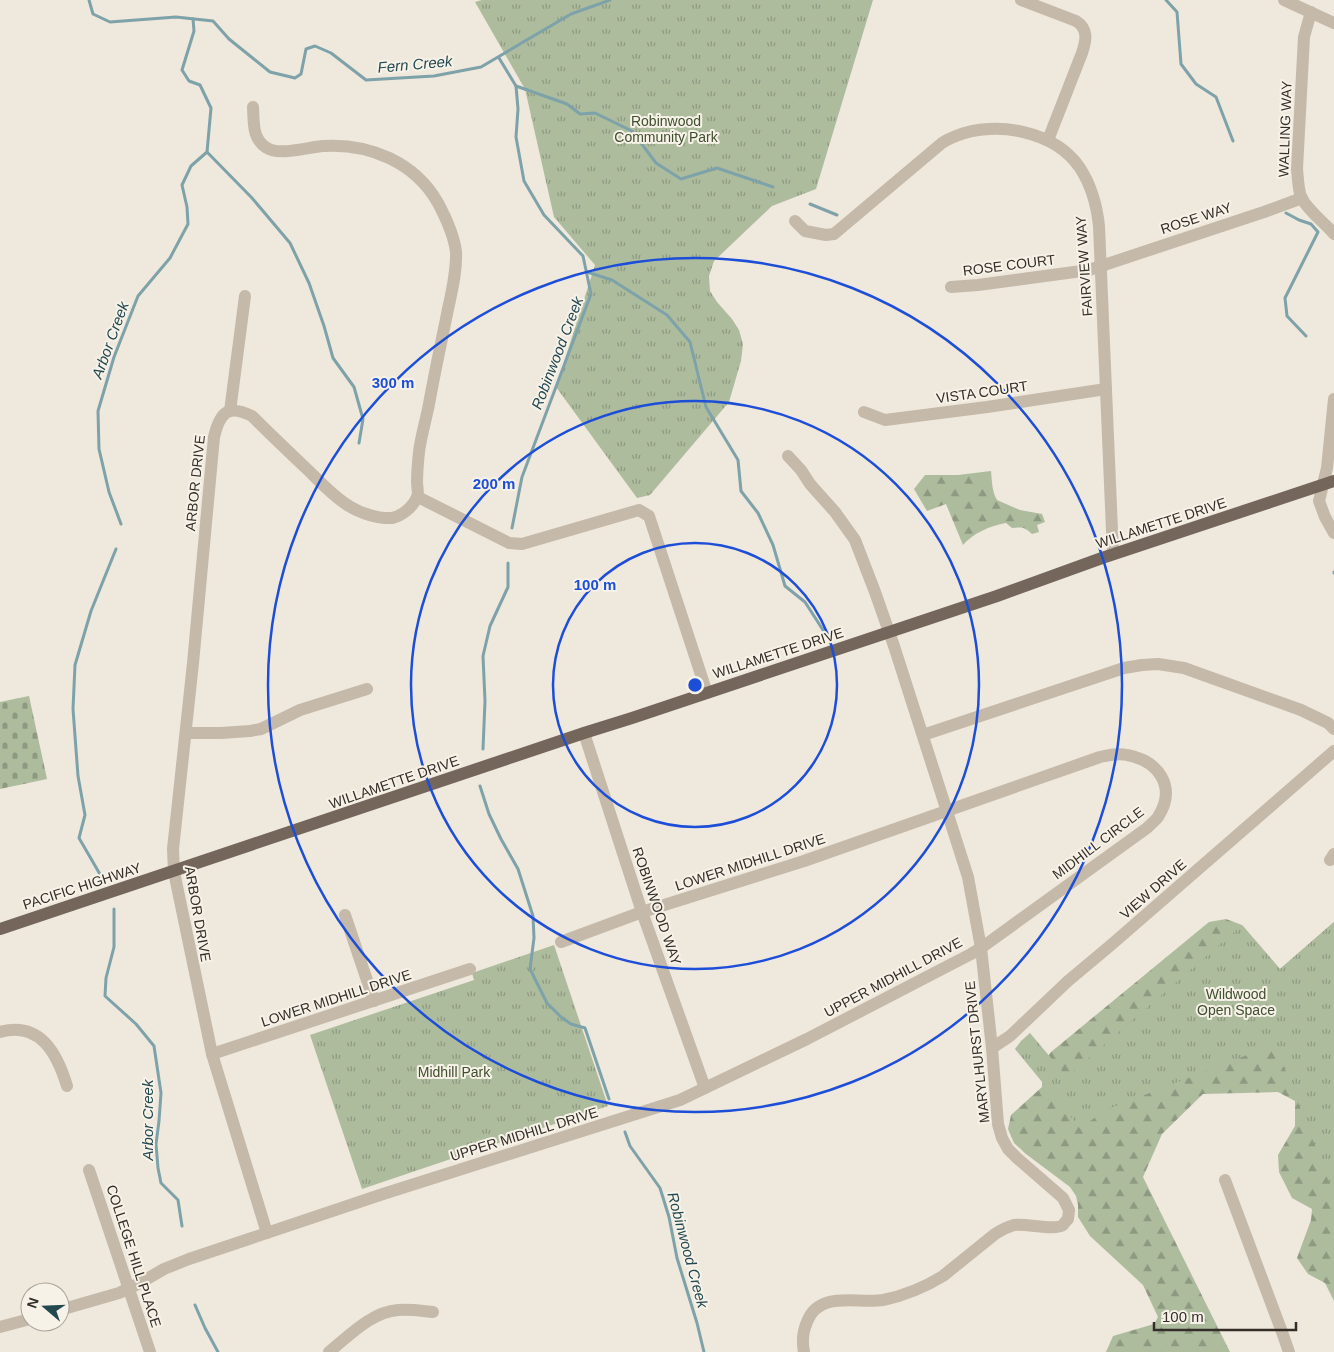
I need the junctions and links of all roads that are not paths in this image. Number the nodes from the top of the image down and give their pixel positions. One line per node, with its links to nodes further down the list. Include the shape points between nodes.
1 (1022, 0): 6 (street, via 1076,21 1085,33 1082,53)
2 (1284, 0): 3 (street)
3 (1310, 12): 4 (street); 7 (street, WALLING WAY, via 1304,37 1297,169)
4 (1334, 23)
5 (253, 107): 19 (street, via 257,137 269,149 352,147 401,163 431,193 449,226 456,254 454,272 419,453)
6 (1048, 140): 8 (street, FAIRVIEW WAY, via 1005,129 956,136 942,143 834,234 805,231); 10 (street, FAIRVIEW WAY, via 1074,161 1086,181 1098,218)
7 (1302, 198): 9 (street, WALLING WAY); 10 (street, ROSE WAY)
8 (795, 221)
9 (1334, 234)
10 (1100, 266): 11 (street, ROSE COURT); 13 (street, FAIRVIEW WAY)
11 (951, 287)
12 (245, 296): 15 (street)
13 (1106, 389): 16 (street, VISTA COURT, via 886,420); 21 (street, FAIRVIEW WAY)
14 (1334, 399): 18 (street)
15 (230, 411): 19 (street, via 242,411 252,416 348,506 380,518 392,518 405,512); 26 (street, ARBOR DRIVE, via 219,421 214,437)
16 (864, 412)
17 (788, 456): 22 (street, MARYLHURST DRIVE, via 855,540)
18 (1328, 483): 20 (street, via 1319,501); 21 (main road, WILLAMETTE DRIVE)
19 (418, 496): 24 (street, via 515,544 639,510 649,516)
20 (1334, 533)
21 (1112, 554): 22 (main road, WILLAMETTE DRIVE)
22 (890, 632): 24 (main road, WILLAMETTE DRIVE); 28 (street, MARYLHURST DRIVE)
23 (367, 690): 26 (street, via 300,710 261,729 221,734)
24 (707, 693): 27 (main road, WILLAMETTE DRIVE)
25 (1334, 729): 28 (street, via 1328,722 1292,707 1184,668 1158,664 1124,668)
26 (186, 733): 31 (street, ARBOR DRIVE, via 173,849)
27 (584, 733): 31 (main road, WILLAMETTE DRIVE); 32 (street, ROBINWOOD WAY)
28 (923, 735): 30 (street, MARYLHURST DRIVE)
29 (1334, 751): 40 (street, VIEW DRIVE, via 1068,981 1010,1036)
30 (948, 810): 32 (street, LOWER MIDHILL DRIVE, via 804,861); 36 (street, MARYLHURST DRIVE, via 968,877); 36 (street, MIDHILL CIRCLE, via 1115,754 1125,754 1149,763 1158,771 1165,787 1162,809 1147,828)
31 (174, 872): 34 (main road, PACIFIC HIGHWAY); 41 (street, ARBOR DRIVE)
32 (642, 912): 35 (street, LOWER MIDHILL DRIVE); 43 (street, ROBINWOOD WAY)
33 (345, 915): 38 (street)
34 (0, 929)
35 (561, 942)
36 (981, 948): 40 (street, MARYLHURST DRIVE); 43 (street, UPPER MIDHILL DRIVE)
37 (470, 969): 38 (street, LOWER MIDHILL DRIVE)
38 (374, 1001): 41 (street, LOWER MIDHILL DRIVE)
39 (0, 1032): 42 (street, via 18,1030 38,1036 58,1060)
40 (992, 1048): 54 (street, MARYLHURST DRIVE, via 1002,1138 1017,1158 1063,1198 1069,1210 1068,1219 1060,1226 1020,1225 1004,1229 936,1281 899,1296 878,1301 842,1300 823,1304 811,1314 806,1324)
41 (212, 1054): 46 (street, ARBOR DRIVE)
42 (67, 1086)
43 (705, 1088): 46 (street, UPPER MIDHILL DRIVE, via 680,1100)
44 (89, 1170): 47 (street, COLLEGE HILL PLACE)
45 (1225, 1180): 55 (street)
46 (267, 1233): 47 (street, UPPER MIDHILL DRIVE, via 174,1265)
47 (129, 1289): 48 (street, UPPER MIDHILL DRIVE); 52 (street, COLLEGE HILL PLACE)
48 (70, 1307)
49 (434, 1312): 53 (street, via 399,1310 380,1315)
50 (20, 1322): 51 (street)
51 (0, 1327)
52 (150, 1352)
53 (329, 1352)
54 (804, 1352)
55 (1289, 1352)

